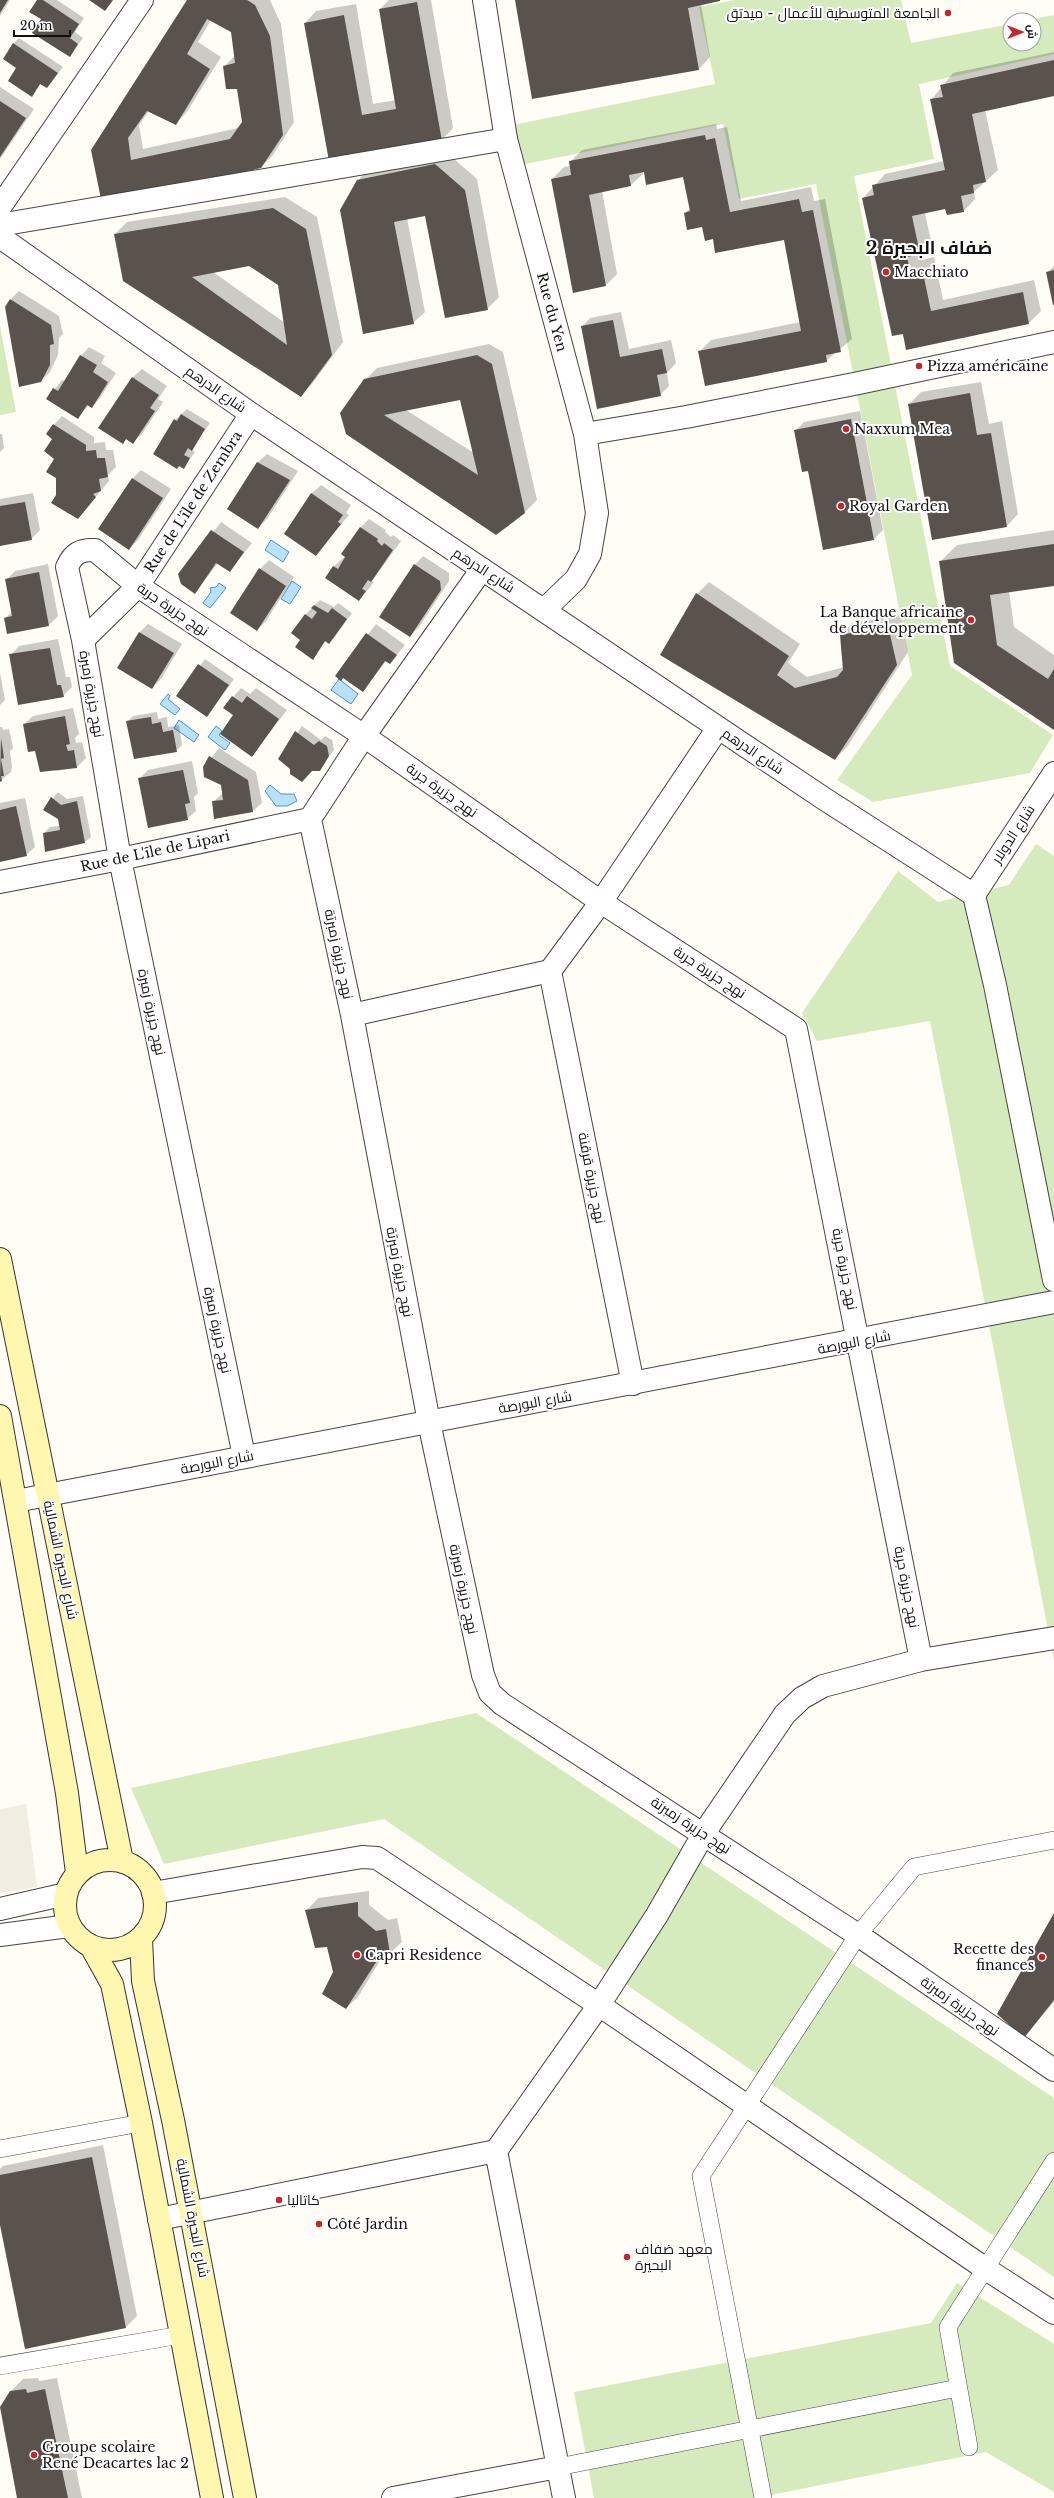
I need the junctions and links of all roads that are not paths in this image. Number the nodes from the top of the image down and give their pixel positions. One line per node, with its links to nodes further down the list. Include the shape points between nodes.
1 (142, 0): 4 (street)
2 (484, 0): 3 (street, Rue du Yen)
3 (506, 140): 5 (street); 9 (street, Rue du Yen)
4 (0, 207)
5 (0, 225)
6 (0, 237): 8 (street, شارع الدرهم)
7 (1054, 342): 9 (street, via 686,417)
8 (251, 414): 11 (street, شارع الدرهم); 12 (street, Rue de L'île de Zembra)
9 (585, 434): 13 (street, Rue du Yen, via 597,513 590,554 576,579)
10 (67, 567): 12 (street, نهج جزيرة جربة, via 77,552 94,550); 14 (street, نهج جزيرة زمبرة)
11 (482, 569): 13 (street, شارع الدرهم); 16 (street)
12 (138, 586): 14 (street, Rue de L'île de Zembra); 16 (street, نهج جزيرة جربة)
13 (545, 609): 15 (street, شارع الدرهم)
14 (83, 640): 19 (street, نهج جزيرة زمبرة)
15 (718, 728): 21 (street, شارع الدرهم); 22 (street)
16 (364, 736): 18 (street); 22 (street, نهج جزيرة جربة)
17 (1054, 773): 21 (street, شارع الدولار)
18 (310, 819): 19 (street, Rue de L'île de Lipari); 24 (street, نهج جزيرة زمبرتة)
19 (120, 859): 20 (street, Rue de L'île de Lipari); 32 (street, نهج جزيرة زمبرة)
20 (0, 882)
21 (974, 895): 26 (street, via 995,985)
22 (601, 902): 23 (street); 28 (street, نهج جزيرة جربة, via 796,1029)
23 (550, 971): 24 (street); 29 (street, نهج جزيرة قرقنة)
24 (352, 1015): 31 (street, نهج جزيرة زمبرتة)
25 (0, 1259): 33 (main road, شارع البحيرة الشمالية)
26 (1054, 1280)
27 (1054, 1302): 28 (street, شارع البورصة)
28 (859, 1341): 29 (street, شارع البورصة); 36 (street, نهج جزيرة جربة)
29 (633, 1384): 31 (street, شارع البورصة)
30 (0, 1416): 34 (main road)
31 (429, 1422): 32 (street, شارع البورصة); 37 (street, نهج جزيرة زمبرتة, via 483,1675 490,1693 502,1704)
32 (244, 1456): 33 (street, شارع البورصة)
33 (47, 1496): 34 (street, شارع البورصة); 39 (main road, شارع البحيرة الشمالية)
34 (16, 1501): 40 (main road, via 67,1793)
35 (1054, 1638): 36 (street)
36 (921, 1660): 37 (street, via 823,1686 802,1698 784,1714)
37 (704, 1833): 46 (street, نهج جزيرة زمبرتة); 49 (street, via 657,1916)
38 (1054, 1840): 46 (street, via 914,1867)
39 (122, 1862): 40 (main road, via 106,1860 91,1864); 41 (main road, via 139,1870)
40 (77, 1873): 42 (main road)
41 (154, 1893): 47 (main road, via 154,1918); 49 (street, via 362,1857 377,1858)
42 (66, 1894): 43 (street); 44 (main road, via 65,1916)
43 (0, 1909)
44 (69, 1926): 45 (street); 48 (main road, via 78,1939)
45 (0, 1935)
46 (858, 1935): 50 (street, نهج جزيرة زمبرتة); 51 (street)
47 (141, 1939): 48 (main road, via 126,1948 109,1951); 56 (main road, شارع البحيرة الشمالية, via 143,1981)
48 (92, 1948): 52 (main road, via 112,1984)
49 (599, 2005): 51 (street); 54 (street)
50 (1054, 2070)
51 (747, 2107): 58 (street); 63 (street, via 701,2176)
52 (141, 2123): 53 (street); 57 (main road)
53 (0, 2149)
54 (496, 2151): 56 (street); 65 (street)
55 (1054, 2161): 58 (street)
56 (192, 2213): 57 (street); 67 (main road, شارع البحيرة الشمالية)
57 (159, 2219): 60 (main road)
58 (986, 2269): 59 (street); 62 (street, via 948,2327)
59 (1054, 2313)
60 (182, 2335): 61 (street); 66 (main road)
61 (0, 2366)
62 (958, 2388): 63 (street); 64 (street)
63 (750, 2430): 65 (street); 70 (street)
64 (969, 2447)
65 (558, 2467): 68 (street); 69 (street)
66 (212, 2498)
67 (245, 2498)
68 (393, 2498)
69 (564, 2498)
70 (763, 2498)

